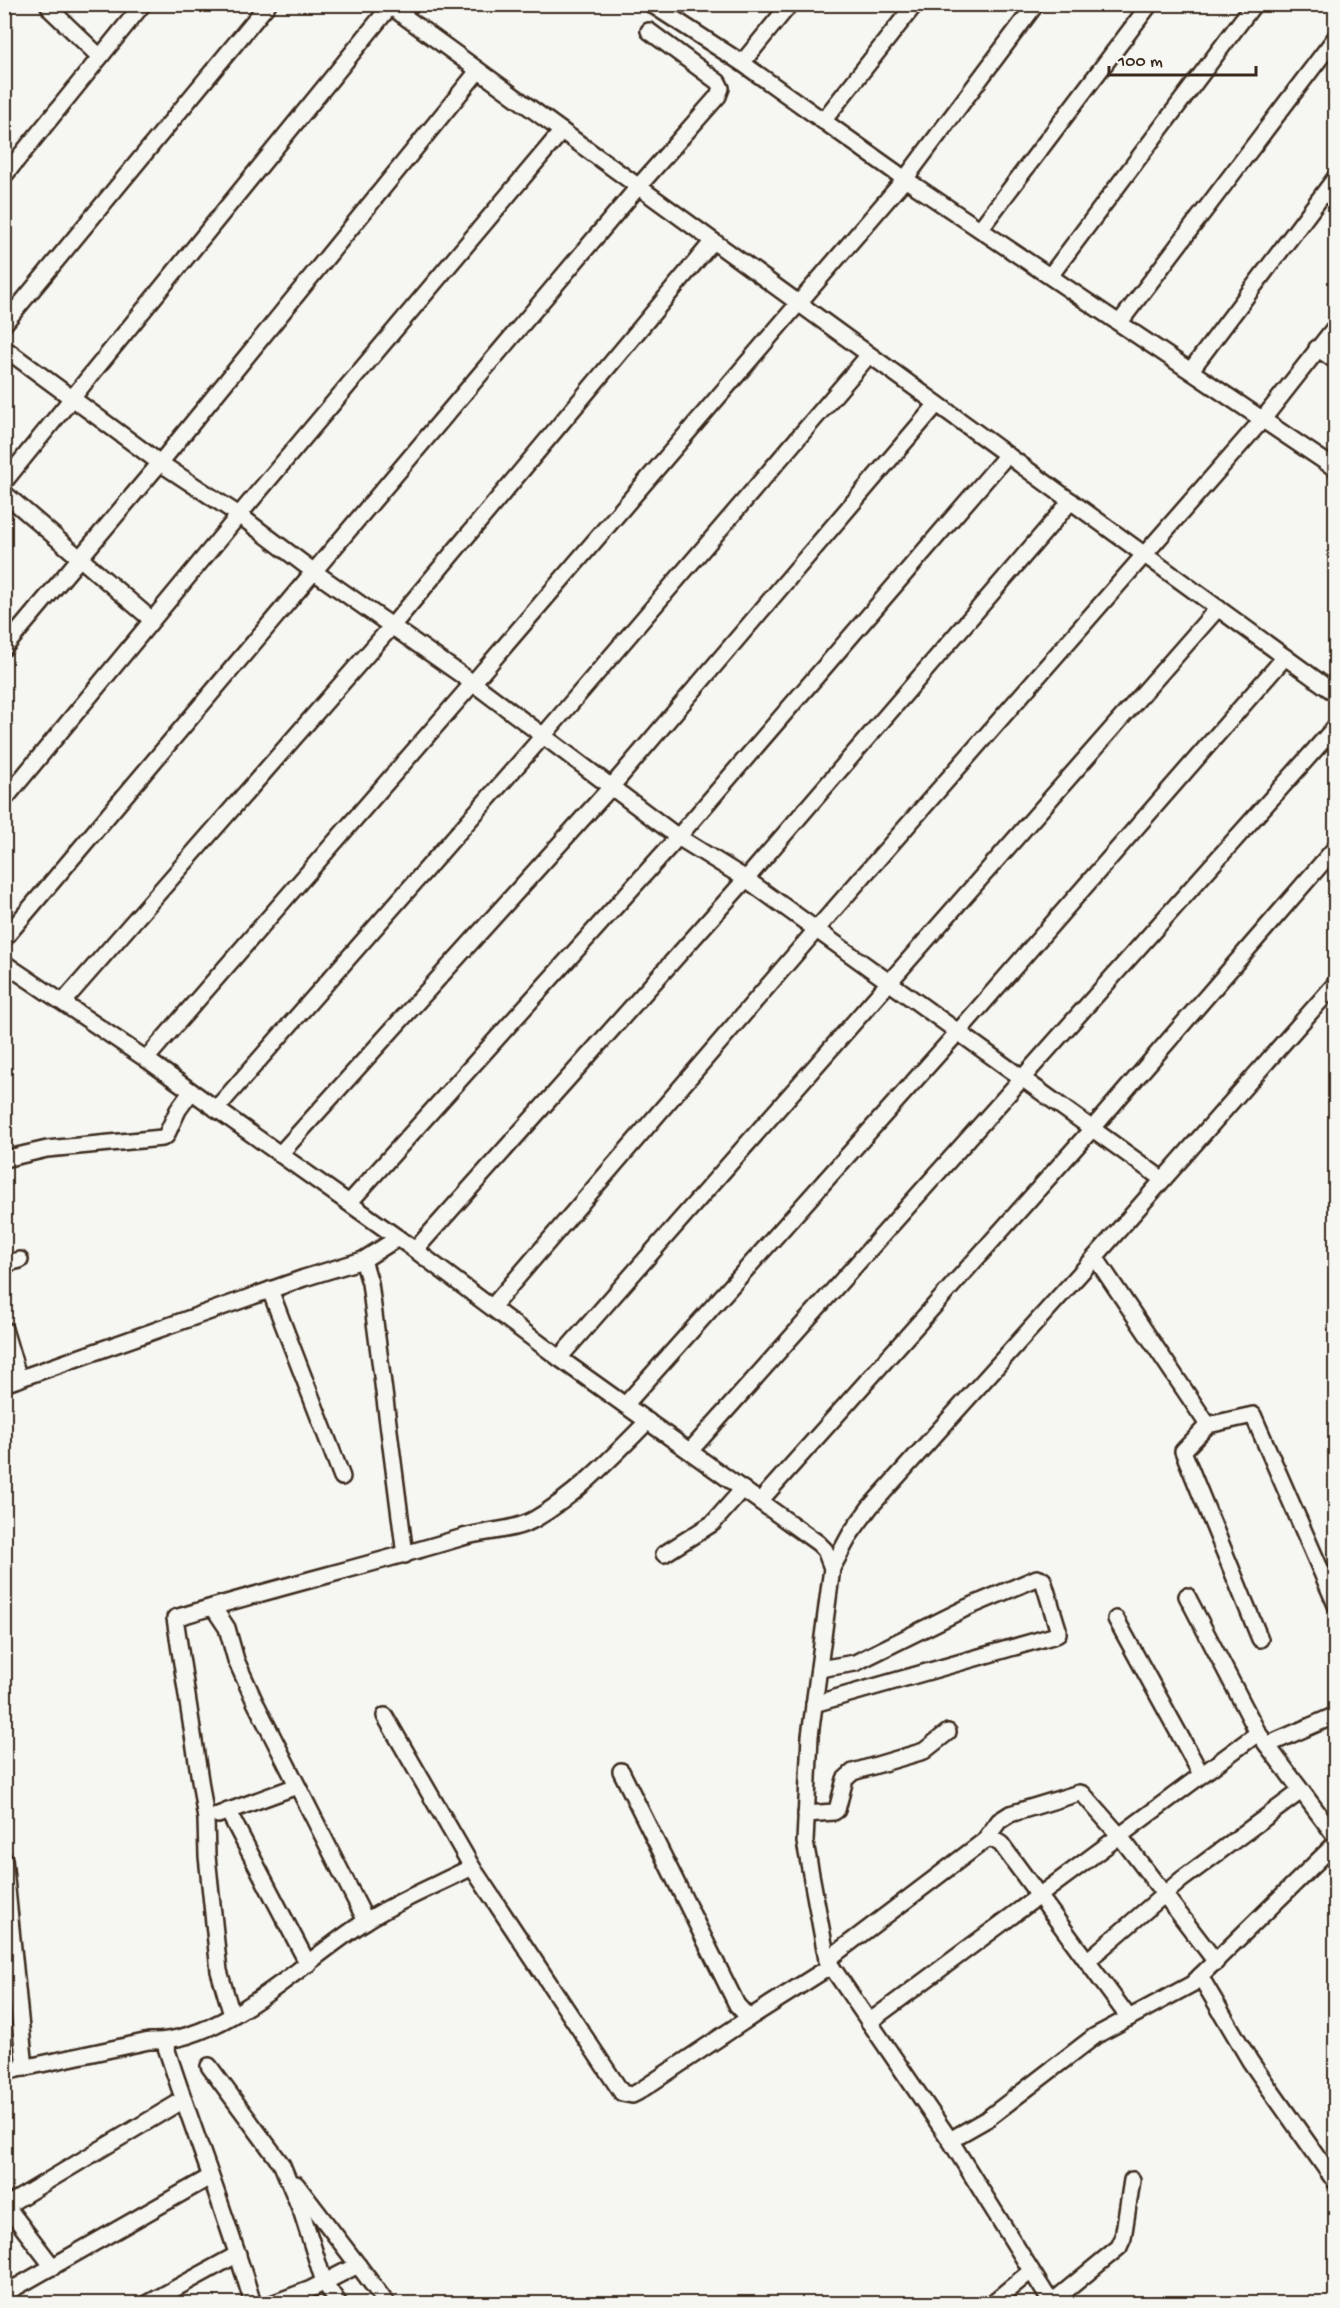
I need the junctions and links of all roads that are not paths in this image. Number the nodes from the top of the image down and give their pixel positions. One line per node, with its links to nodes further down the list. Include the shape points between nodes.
1 (48, 4): 13 (street)
2 (143, 4): 13 (street)
3 (268, 4): 27 (street)
4 (790, 4): 14 (street)
5 (915, 4): 16 (street)
6 (1036, 4): 20 (street)
7 (1150, 4): 22 (street)
8 (1254, 4): 24 (street)
9 (391, 5): 15 (street); 34 (street)
10 (659, 7): 14 (street)
11 (649, 31): 21 (street, via 721,88)
12 (1335, 38): 26 (street)
13 (100, 57): 18 (street)
14 (742, 63): 16 (street)
15 (478, 71): 17 (street); 38 (street)
16 (823, 121): 20 (street)
17 (562, 130): 21 (street); 43 (street)
18 (4, 176)
19 (1335, 177): 33 (street)
20 (905, 179): 22 (street); 25 (street)
21 (638, 187): 23 (street); 46 (street)
22 (980, 229): 24 (street)
23 (713, 241): 25 (street); 49 (street)
24 (1050, 276): 26 (street)
25 (798, 303): 31 (street); 52 (street)
26 (1119, 322): 33 (street)
27 (4, 324)
28 (1335, 326): 30 (street)
29 (4, 348): 34 (street)
30 (1317, 348): 32 (street); 36 (street)
31 (869, 355): 35 (street); 55 (street)
32 (1335, 361)
33 (1191, 370): 36 (street)
34 (73, 399): 38 (street); 40 (street)
35 (937, 404): 37 (street); 56 (street)
36 (1263, 418): 39 (street); 44 (street)
37 (1007, 455): 42 (street); 58 (street)
38 (160, 462): 43 (street); 45 (street)
39 (1335, 469)
40 (4, 482)
41 (4, 493): 45 (street)
42 (1071, 501): 44 (street); 60 (street)
43 (239, 515): 46 (street); 48 (street)
44 (1145, 555): 47 (street); 61 (street)
45 (80, 556): 48 (street); 50 (street)
46 (313, 571): 49 (street); 62 (street)
47 (1218, 608): 51 (street); 64 (street)
48 (152, 620): 57 (street)
49 (392, 626): 52 (street); 66 (street)
50 (4, 648)
51 (1284, 657): 53 (street); 67 (street)
52 (473, 683): 55 (street); 68 (street)
53 (1335, 694)
54 (1335, 726): 69 (street)
55 (543, 736): 56 (street); 71 (street)
56 (612, 786): 58 (street); 73 (street)
57 (4, 800)
58 (678, 837): 60 (street); 76 (street)
59 (1335, 847): 72 (street)
60 (746, 879): 61 (street); 78 (street)
61 (816, 930): 64 (street); 84 (street)
62 (4, 939)
63 (4, 963): 66 (street)
64 (889, 983): 67 (street); 86 (street)
65 (1335, 983): 75 (street)
66 (63, 1002): 68 (street)
67 (958, 1032): 69 (street); 88 (street)
68 (146, 1059): 70 (street)
69 (1022, 1079): 72 (street); 91 (street)
70 (191, 1092): 71 (street); 74 (street, via 162,1138 47,1149)
71 (216, 1109): 73 (street)
72 (1092, 1129): 75 (street); 94 (street)
73 (280, 1154): 76 (street)
74 (4, 1159)
75 (1162, 1179): 79 (street)
76 (349, 1203): 77 (street)
77 (398, 1238): 78 (street); 81 (street)
78 (415, 1250): 84 (street)
79 (1095, 1257): 90 (street); 97 (street, via 870,1507)
80 (20, 1260): 82 (street)
81 (363, 1260): 83 (street); 95 (street, via 370,1283)
82 (4, 1264)
83 (270, 1290): 87 (street); 92 (street)
84 (492, 1307): 86 (street)
85 (4, 1329): 87 (street)
86 (559, 1358): 88 (street)
87 (12, 1381)
88 (625, 1405): 89 (street)
89 (648, 1421): 91 (street); 95 (street, via 561,1502 534,1520)
90 (1208, 1425): 99 (street, via 1253,1415); 102 (street, via 1183,1451)
91 (690, 1451): 93 (street)
92 (342, 1477)
93 (743, 1489): 94 (street); 96 (street, via 713,1523)
94 (760, 1501): 97 (street, via 818,1543)
95 (405, 1554): 100 (street)
96 (664, 1554)
97 (832, 1568): 103 (street)
98 (1187, 1596): 108 (street)
99 (1335, 1605)
100 (213, 1607): 112 (street, via 227,1628 236,1660); 116 (street, via 175,1618)
101 (1116, 1619): 111 (street)
102 (1260, 1639)
103 (819, 1670): 104 (street); 104 (street, via 855,1663 1037,1578 1043,1580 1058,1629 1053,1636)
104 (814, 1704): 115 (street)
105 (1335, 1715): 109 (street)
106 (385, 1716): 122 (street)
107 (948, 1732): 115 (street, via 924,1751 853,1772 844,1779 837,1810)
108 (1258, 1732): 109 (street); 111 (street)
109 (1267, 1745): 113 (street)
110 (621, 1771): 132 (street, via 737,2005)
111 (1201, 1774): 117 (street)
112 (297, 1786): 114 (street); 125 (street)
113 (1301, 1791): 118 (street); 123 (street)
114 (228, 1811): 116 (street); 129 (street)
115 (806, 1814): 128 (street, via 805,1842)
116 (206, 1819): 131 (street, via 219,1971)
117 (1119, 1835): 119 (street, via 1078,1793 1010,1814 999,1821); 123 (street); 124 (street)
118 (1335, 1837)
119 (984, 1841): 124 (street, via 991,1838 1001,1844); 128 (street)
120 (1335, 1844): 127 (street)
121 (4, 1859): 137 (street)
122 (472, 1867): 125 (street); 132 (street, via 622,2093 638,2092)
123 (1165, 1895): 126 (street); 127 (street)
124 (1039, 1897): 126 (street); 134 (street)
125 (366, 1921): 129 (street)
126 (1087, 1961): 133 (street)
127 (1216, 1962): 130 (street)
128 (829, 1963): 132 (street); 134 (street)
129 (308, 1964): 131 (street)
130 (1200, 1976): 133 (street); 144 (street, via 1250,2061)
131 (232, 2015): 135 (street)
132 (749, 2018)
133 (1129, 2018): 140 (street, via 1095,2036 987,2119)
134 (869, 2022): 140 (street)
135 (164, 2042): 137 (street, via 149,2041); 139 (street)
136 (209, 2066): 141 (street)
137 (25, 2068): 138 (street)
138 (4, 2072)
139 (183, 2100): 142 (street); 145 (street)
140 (950, 2140): 149 (street)
141 (282, 2165): 147 (street); 150 (street)
142 (210, 2177): 146 (street); 148 (street)
143 (1132, 2180): 152 (street, via 1119,2247)
144 (1335, 2182)
145 (5, 2205): 148 (street)
146 (238, 2254): 153 (street); 154 (street)
147 (358, 2265): 150 (street); 157 (street)
148 (53, 2267): 151 (street)
149 (1031, 2271): 152 (street); 158 (street)
150 (324, 2282): 155 (street); 156 (street)
151 (4, 2294)
152 (1052, 2303)
153 (147, 2304)
154 (253, 2304)
155 (271, 2304)
156 (339, 2304)
157 (387, 2304)
158 (991, 2304)

